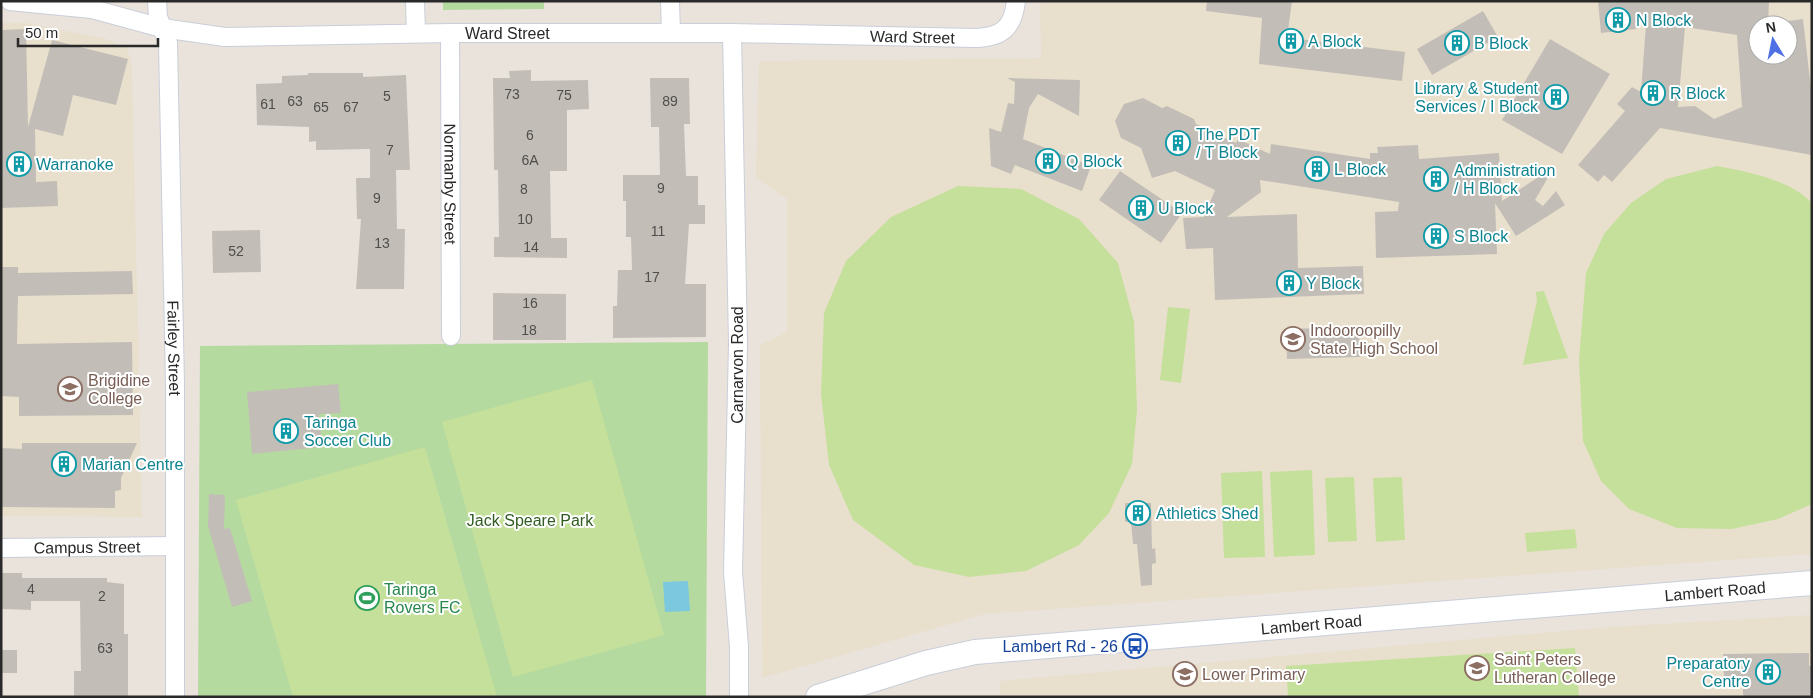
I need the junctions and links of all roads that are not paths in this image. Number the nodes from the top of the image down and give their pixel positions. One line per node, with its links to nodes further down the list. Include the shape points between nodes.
1 (10, 1): 6 (street, Ward Street, via 92,9)
2 (157, 1): 6 (street, Fairley Street)
3 (415, 1): 7 (street)
4 (670, 1): 9 (street)
5 (1016, 1): 10 (street, Ward Street, via 1007,28 994,37)
6 (162, 28): 7 (street, Ward Street, via 225,37); 12 (street, Fairley Street, via 168,43)
7 (416, 33): 8 (street, Ward Street)
8 (450, 33): 9 (street, Ward Street); 11 (street, Normanby Street)
9 (671, 33): 10 (street, Ward Street)
10 (732, 33): 16 (street, Carnarvon Road, via 738,344 734,572)
11 (451, 336)
12 (174, 546): 13 (street, Campus Street); 15 (street, Fairley Street)
13 (1, 548)
14 (1812, 583): 17 (main road, Lambert Road, via 975,652 926,663)
15 (175, 697)
16 (739, 697)
17 (818, 697)

